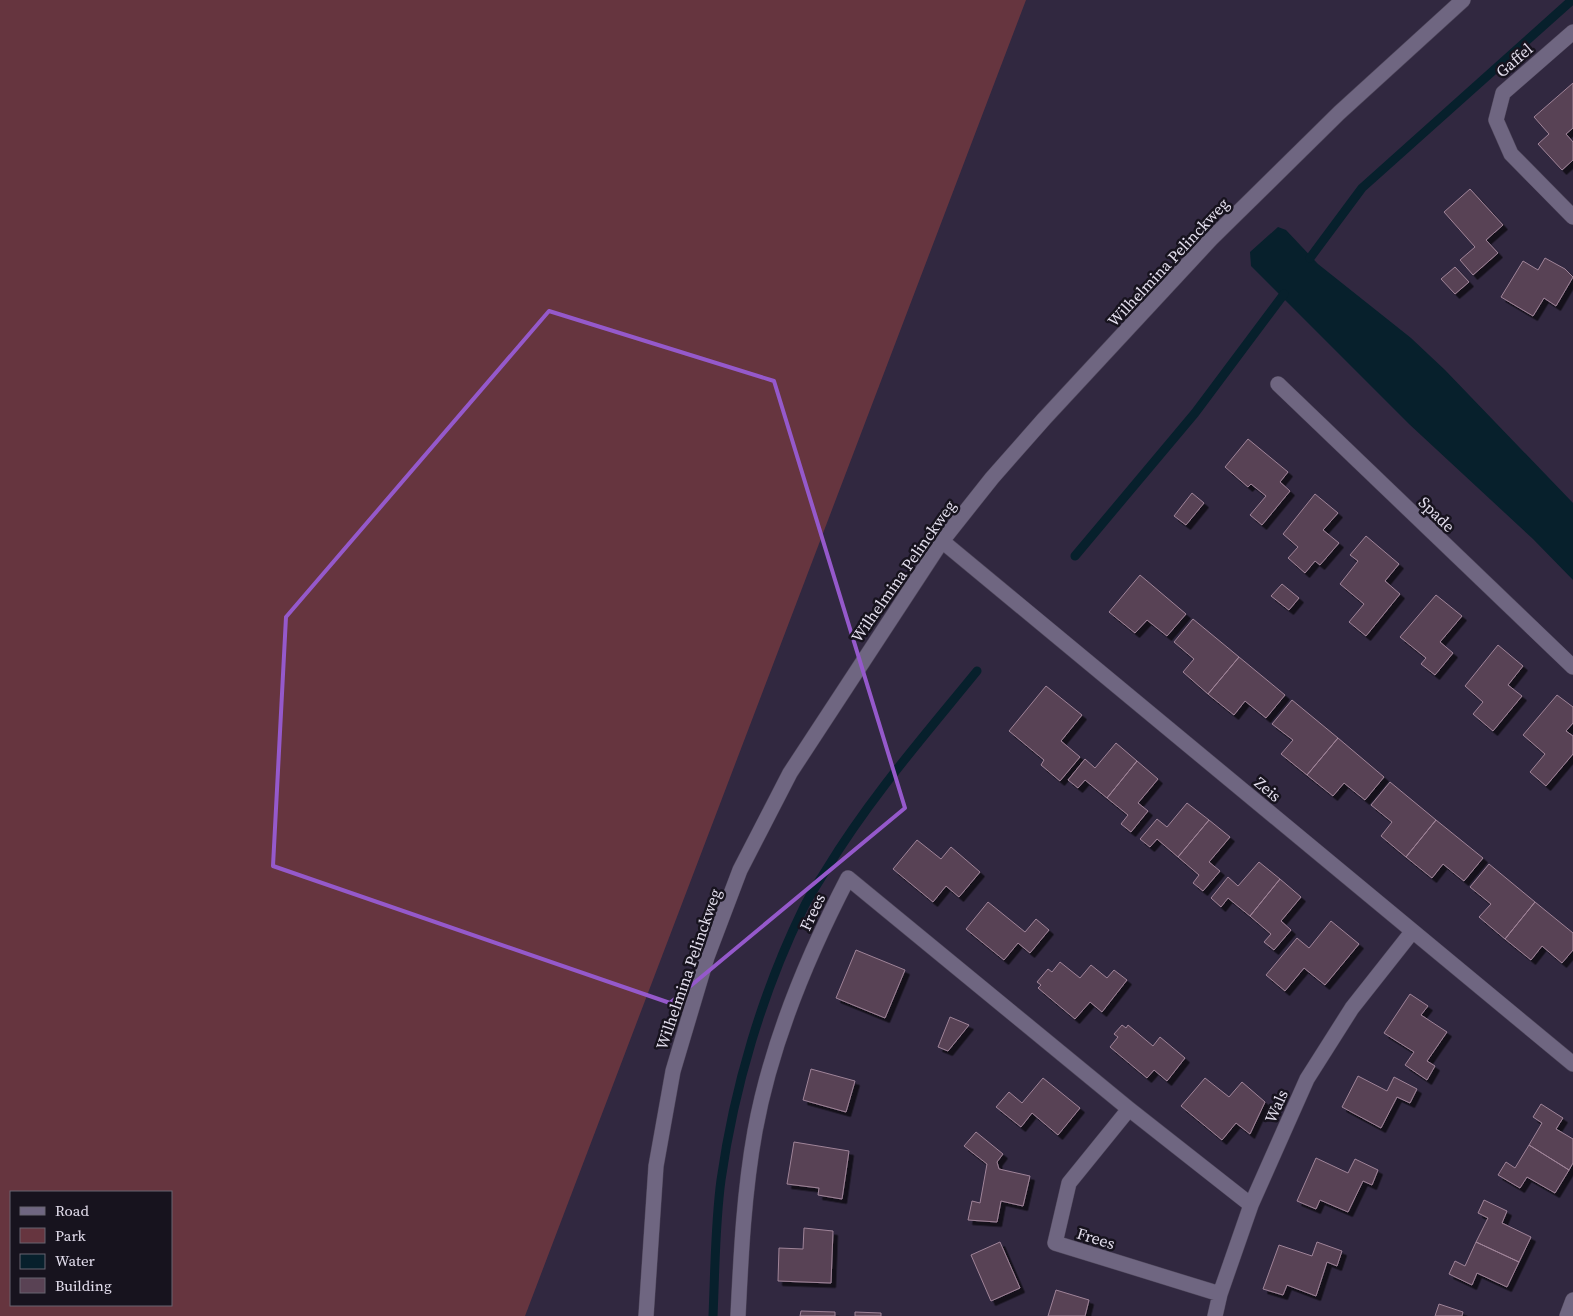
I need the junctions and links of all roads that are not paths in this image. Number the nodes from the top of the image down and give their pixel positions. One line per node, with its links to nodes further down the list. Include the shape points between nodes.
1 (1463, 0): 5 (street, Wilhelmina Pelinckweg, via 1339,113 1211,239 1044,418)
2 (1573, 32): 3 (street, Gaffel, via 1503,93 1496,120 1511,154)
3 (1573, 217)
4 (1278, 384): 6 (street, Spade)
5 (942, 541): 7 (street, Zeis); 13 (street, Wilhelmina Pelinckweg, via 790,773 740,870 714,939 672,1071 656,1166)
6 (1573, 667)
7 (1412, 932): 8 (street, Zeis); 10 (street, Wals, via 1352,1008 1307,1080)
8 (1573, 1064)
9 (1129, 1109): 10 (street, Frees); 11 (street, Frees, via 1069,1183 1055,1243); 14 (street, Frees, via 848,878 796,993 778,1043 755,1130 743,1222)
10 (1250, 1205): 11 (street, Wals)
11 (1220, 1294): 15 (street, Wals)
12 (1573, 1300): 16 (street)
13 (646, 1316)
14 (738, 1316)
15 (1215, 1316)
16 (1567, 1316)

